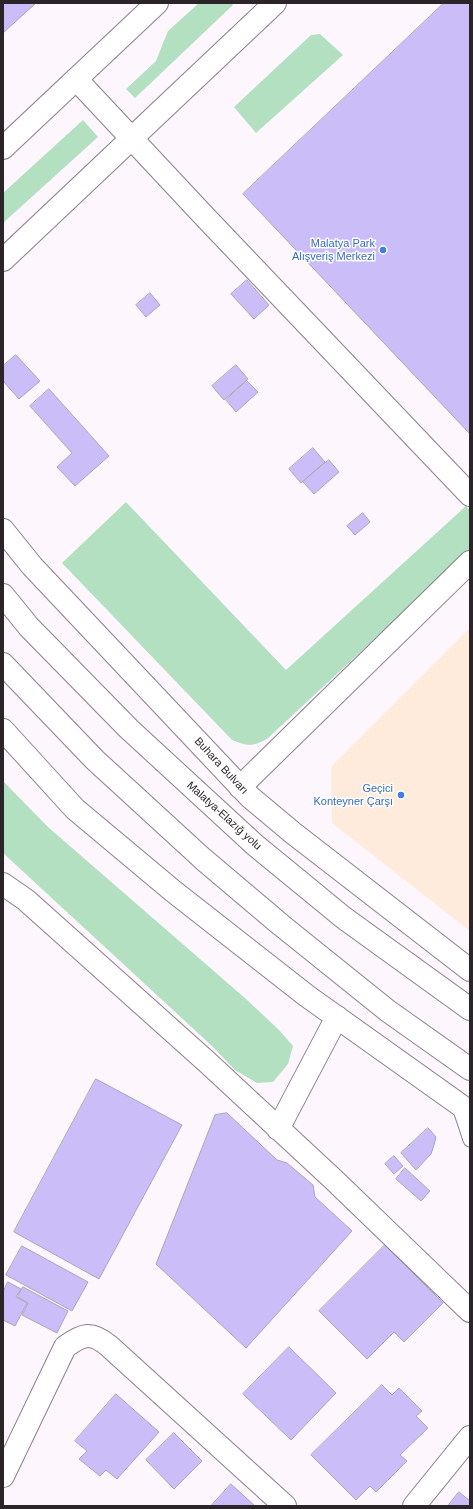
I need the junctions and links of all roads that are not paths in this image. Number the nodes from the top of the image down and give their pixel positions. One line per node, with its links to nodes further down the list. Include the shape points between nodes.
1 (157, 3): 3 (main road)
2 (275, 3): 4 (main road)
3 (76, 79): 4 (main road); 5 (main road)
4 (131, 139): 6 (main road); 7 (main road)
5 (3, 148)
6 (3, 260)
7 (470, 495)
8 (3, 530): 13 (main road, Buhara Bulvarı, via 32,566)
9 (470, 562): 13 (main road)
10 (3, 595): 16 (main road, Malatya-Elazığ yolu, via 29,627 129,729 255,845 344,918)
11 (3, 664): 18 (main road, via 95,760 203,859 388,1011)
12 (3, 730): 17 (main road, via 75,809 173,891)
13 (240, 787): 15 (main road, Buhara Bulvarı, via 293,833)
14 (3, 884): 20 (main road, via 32,906)
15 (470, 970)
16 (470, 1009)
17 (337, 1017): 19 (main road); 20 (main road)
18 (470, 1069)
19 (464, 1108): 21 (lane)
20 (278, 1129): 22 (main road)
21 (470, 1140)
22 (470, 1311)
23 (470, 1437): 26 (main road)
24 (3, 1476): 25 (main road, via 65,1347 75,1339 89,1335 101,1339)
25 (285, 1506)
26 (414, 1506)

